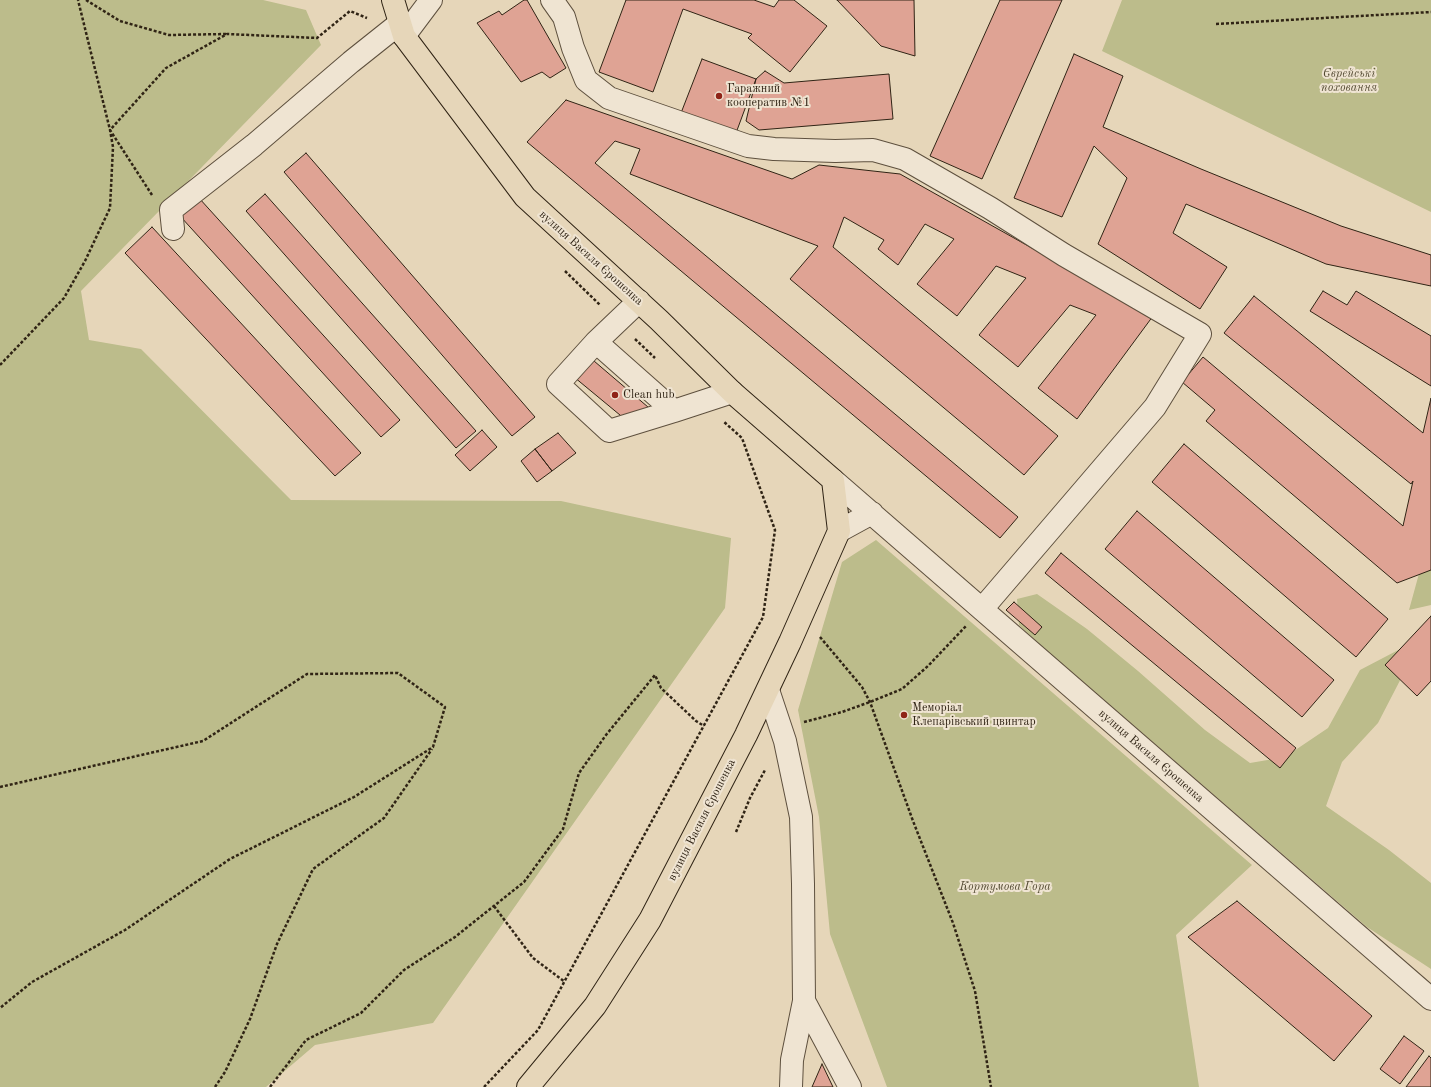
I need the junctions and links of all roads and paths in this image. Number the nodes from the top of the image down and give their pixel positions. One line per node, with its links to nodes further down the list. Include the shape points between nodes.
1 (78, 0): 10 (path)
2 (86, 0): 9 (path, via 120,21 169,35)
3 (393, 0): 8 (main road, вулиця Василя Єрошенка)
4 (431, 0): 8 (lane)
5 (552, 0): 25 (lane, via 564,17 586,80 609,98 748,146 789,150 873,150 905,159 1200,334 1155,407)
6 (1431, 12): 7 (path)
7 (1216, 24)
8 (396, 32): 9 (path, via 350,11 318,38); 12 (lane, via 351,62 254,145 171,210); 14 (main road, вулиця Василя Єрошенка, via 525,197)
9 (227, 34): 10 (path, via 166,68)
10 (110, 130): 11 (path); 18 (path, via 113,146 110,208 98,234 64,298)
11 (152, 196)
12 (173, 229)
13 (562, 267): 15 (path)
14 (639, 301): 15 (lane); 19 (main road, вулиця Василя Єрошенка)
15 (617, 322): 16 (lane); 17 (path)
16 (596, 342): 21 (lane); 21 (lane, via 558,384 608,431)
17 (656, 360)
18 (0, 365)
19 (732, 392): 20 (lane); 22 (main road, вулиця Василя Єрошенка)
20 (702, 402): 21 (lane); 30 (path, via 742,438 775,530 763,617)
21 (674, 411)
22 (833, 480): 23 (lane, вулиця Василя Єрошенка); 24 (main road)
23 (872, 513): 24 (lane); 25 (lane, вулиця Василя Єрошенка)
24 (839, 531): 26 (main road, вулиця Василя Єрошенка)
25 (982, 609): 28 (path, via 928,666 902,689); 37 (lane, вулиця Василя Єрошенка)
26 (799, 622): 27 (main road, вулиця Василя Єрошенка); 28 (path, via 812,629 862,687)
27 (768, 690): 38 (lane, via 785,741 800,817); 44 (main road, вулиця Василя Єрошенка, via 650,920 595,1006)
28 (870, 702): 29 (path); 48 (path, via 912,821 953,923 975,991)
29 (812, 720)
30 (704, 726): 35 (path, via 661,688 655,674 579,773 563,829 524,882); 36 (path)
31 (433, 747): 33 (path, via 445,707 398,674 307,674 203,741); 39 (path, via 354,797 230,860 126,930 32,982); 41 (path, via 384,818 313,869 276,944 250,1019 225,1072)
32 (767, 766): 34 (path)
33 (0, 787)
34 (736, 832)
35 (494, 906): 36 (path, via 532,958); 42 (path, via 454,937 404,970 361,1012 306,1040)
36 (565, 982): 43 (path, via 538,1030)
37 (1431, 999)
38 (804, 1001): 40 (lane); 47 (lane)
39 (0, 1008)
40 (792, 1060): 45 (lane); 46 (lane)
41 (215, 1087)
42 (270, 1087)
43 (484, 1087)
44 (528, 1087)
45 (774, 1087)
46 (791, 1087)
47 (850, 1087)
48 (991, 1087)

